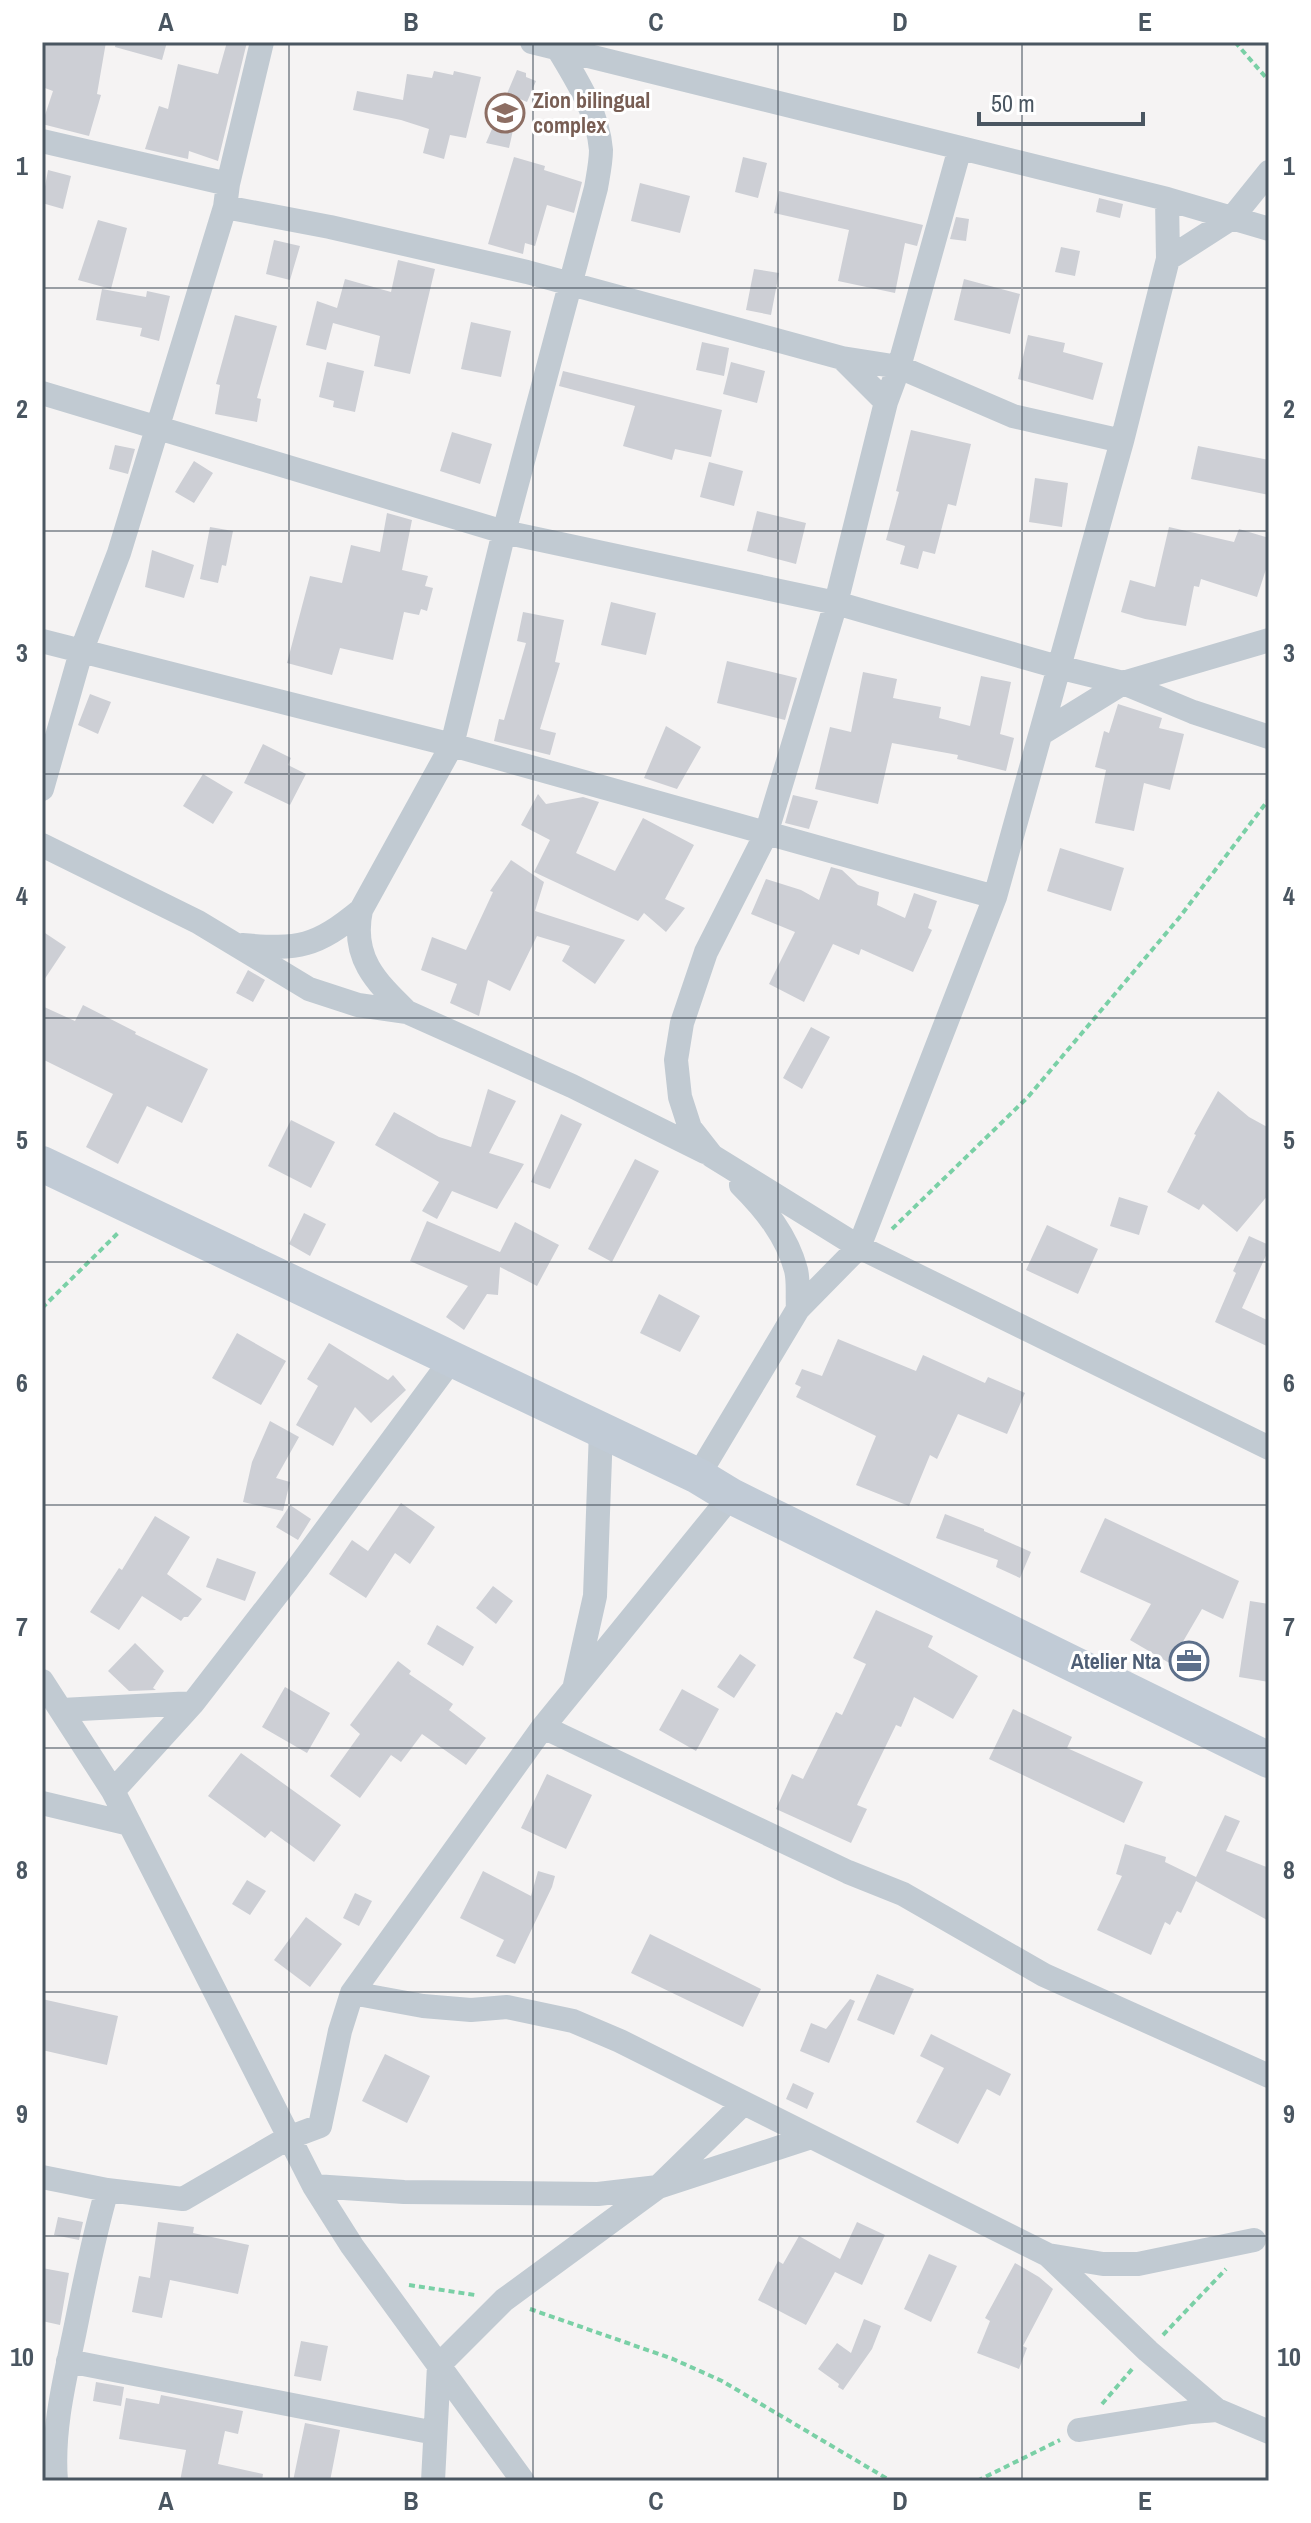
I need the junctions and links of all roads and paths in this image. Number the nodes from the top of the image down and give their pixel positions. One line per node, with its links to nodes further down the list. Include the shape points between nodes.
1 (262, 42): 9 (street)
2 (532, 42): 4 (street)
3 (1233, 42): 5 (path)
4 (557, 47): 7 (street); 14 (street, via 594,116 601,151)
5 (1269, 81)
6 (42, 141): 9 (street)
7 (960, 148): 10 (street); 16 (street)
8 (1269, 172): 11 (street)
9 (226, 195): 14 (street, via 330,227); 19 (street)
10 (1167, 199): 11 (street); 13 (street)
11 (1232, 218): 12 (street); 13 (street)
12 (1269, 229)
13 (1168, 259): 20 (street)
14 (571, 285): 15 (street); 21 (street)
15 (842, 358): 16 (street); 18 (street)
16 (899, 367): 18 (street); 20 (street, via 1013,416)
17 (42, 393): 19 (street)
18 (886, 402): 22 (street)
19 (158, 429): 21 (street); 25 (street)
20 (1122, 441): 26 (street)
21 (504, 532): 22 (street); 30 (street)
22 (836, 603): 26 (street); 33 (street)
23 (1269, 640): 27 (street)
24 (42, 641): 25 (street)
25 (81, 652): 30 (street); 31 (street)
26 (1058, 667): 27 (street); 28 (street)
27 (1123, 683): 28 (street); 29 (street)
28 (1042, 733): 35 (street)
29 (1269, 737)
30 (452, 745): 33 (street); 36 (street)
31 (42, 789)
32 (1269, 799): 42 (path, via 1179,918 1028,1097 893,1228)
33 (766, 834): 35 (street); 39 (street, via 706,952 680,1036 680,1097 690,1128)
34 (42, 845): 37 (street)
35 (995, 897): 42 (street)
36 (361, 910): 37 (street, via 307,945); 38 (street, via 359,944 367,967)
37 (237, 945): 38 (street, via 309,989 358,1005)
38 (407, 1012): 39 (street)
39 (712, 1156): 42 (street); 44 (street, via 762,1206 784,1239 796,1273)
40 (42, 1164): 41 (main road)
41 (140, 1212): 43 (path); 45 (main road)
42 (859, 1247): 44 (street); 47 (street)
43 (42, 1308)
44 (798, 1309): 48 (street)
45 (452, 1359): 46 (main road); 52 (street)
46 (601, 1430): 48 (main road); 51 (street, via 595,1596)
47 (1269, 1448)
48 (698, 1476): 49 (main road)
49 (731, 1496): 51 (street); 55 (main road)
50 (42, 1681): 53 (street)
51 (573, 1690): 54 (street)
52 (193, 1703): 53 (street); 56 (street)
53 (62, 1710): 56 (street)
54 (543, 1727): 59 (street); 60 (street, via 903,1894 1044,1975)
55 (1269, 1760)
56 (113, 1791): 58 (street)
57 (42, 1803): 58 (street)
58 (130, 1824): 63 (street)
59 (352, 1993): 61 (street, via 423,2006 507,2007 573,2021); 63 (street, via 320,2126)
60 (1269, 2076)
61 (744, 2103): 62 (street); 66 (street)
62 (811, 2137): 66 (street); 69 (street)
63 (288, 2138): 65 (street); 67 (street, via 183,2199)
64 (42, 2177): 67 (street)
65 (314, 2186): 66 (street, via 598,2194); 70 (street)
66 (658, 2187): 71 (street)
67 (107, 2190): 72 (street)
68 (1254, 2240): 69 (street, via 1138,2264)
69 (1048, 2255): 74 (street)
70 (377, 2280): 71 (path); 73 (street)
71 (504, 2300): 73 (street); 81 (path, via 722,2381)
72 (68, 2361): 77 (street); 78 (street, via 54,2453)
73 (439, 2365): 77 (street); 80 (street)
74 (1217, 2410): 75 (street); 76 (street)
75 (1079, 2430)
76 (1269, 2432)
77 (435, 2433): 79 (street)
78 (56, 2481)
79 (433, 2481)
80 (523, 2481)
81 (891, 2481)

